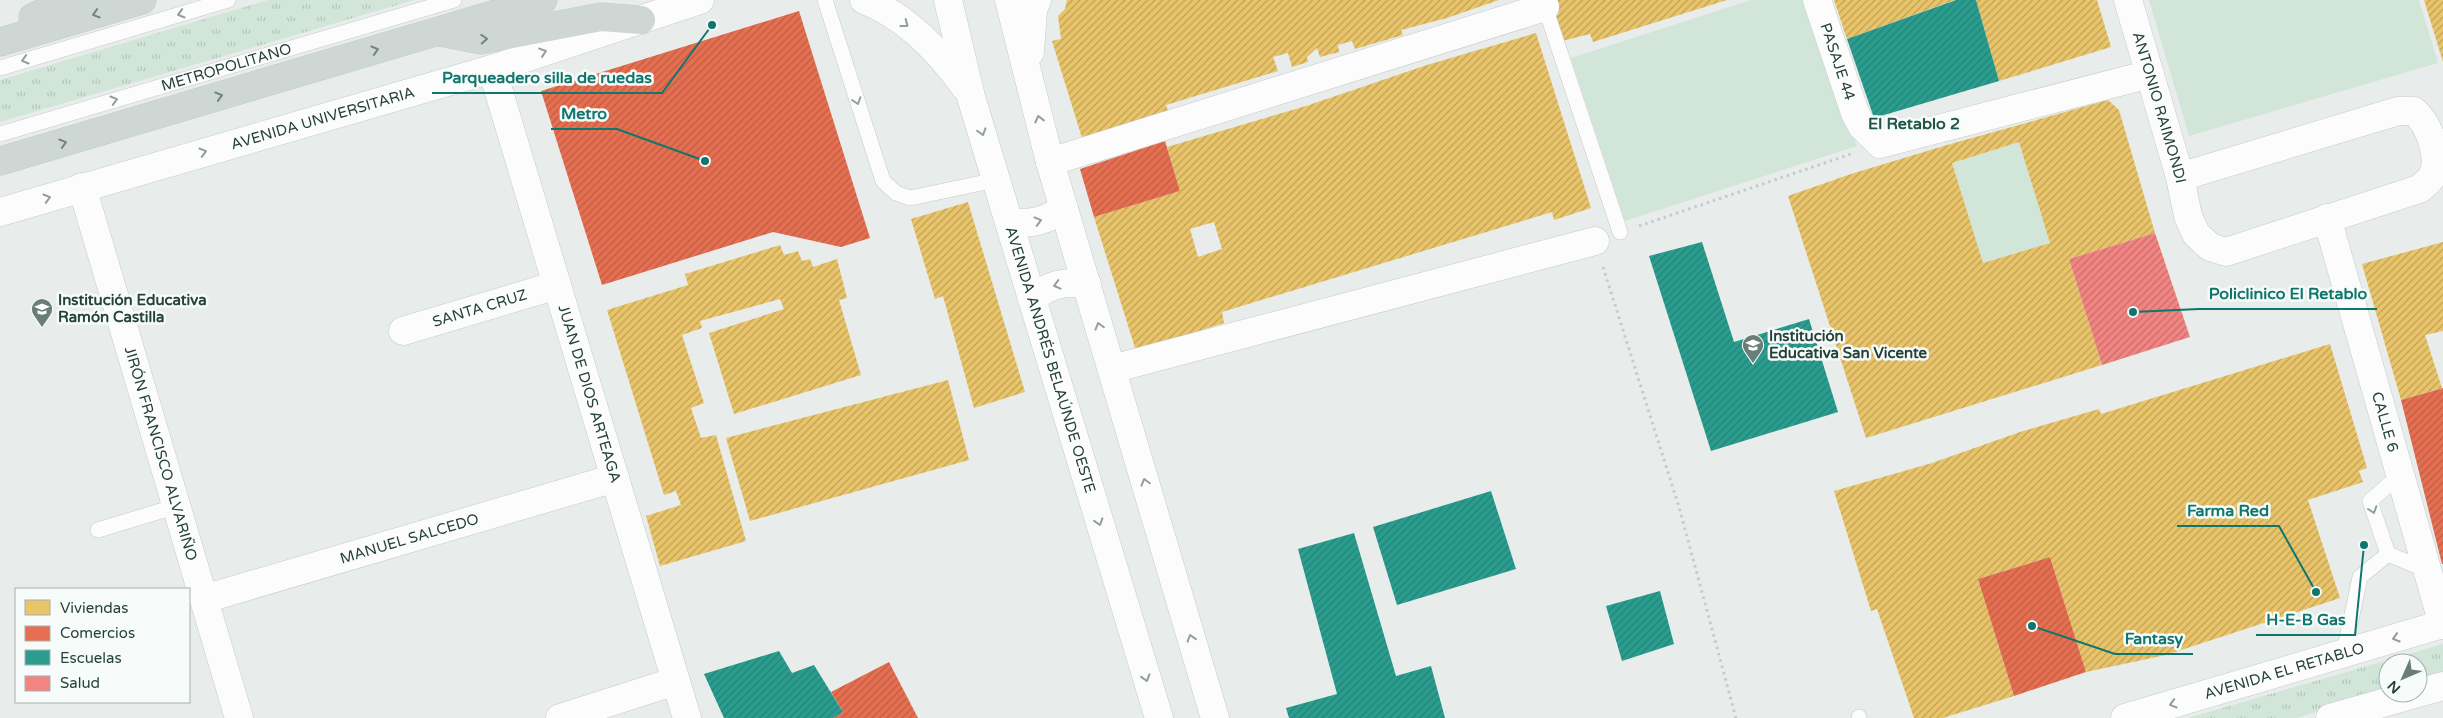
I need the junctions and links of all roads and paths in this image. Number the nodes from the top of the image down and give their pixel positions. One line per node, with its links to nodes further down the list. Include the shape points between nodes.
1 (73, 0): 16 (main road)
2 (142, 0): 18 (main road, one-way to 18)
3 (228, 0): 19 (lane, one-way to 19)
4 (454, 0): 24 (lane, METROPOLITANO, one-way to 4)
5 (543, 0): 17 (main road)
6 (700, 0): 15 (street, AVENIDA UNIVERSITARIA)
7 (825, 0): 29 (lane, one-way to 29, via 883,180 896,193 910,198)
8 (864, 0): 23 (street, one-way to 23, via 893,15 929,42)
9 (948, 0): 23 (street, AVENIDA ANDRÉS BELAÚNDE OESTE)
10 (1009, 0): 22 (street)
11 (1037, 0): 22 (street, via 1033,10)
12 (1817, 0): 25 (street, PASAJE 44, via 1855,114)
13 (2128, 0): 21 (street, ANTONIO RAIMONDI)
14 (1545, 7): 27 (street); 35 (lane)
15 (641, 20): 17 (main road, one-way to 15, via 481,40 601,17); 20 (street, AVENIDA UNIVERSITARIA, one-way to 15)
16 (0, 31)
17 (436, 32): 26 (main road, one-way to 17)
18 (0, 42)
19 (0, 68)
20 (492, 69): 30 (street, AVENIDA UNIVERSITARIA, one-way to 20); 37 (street, JUAN DE DIOS ARTEAGA)
21 (2150, 74): 25 (street); 28 (street, ANTONIO RAIMONDI)
22 (1028, 76): 27 (street, one-way to 22)
23 (972, 97): 29 (street, AVENIDA ANDRÉS BELAÚNDE OESTE, one-way to 29)
24 (0, 134)
25 (1880, 144): 35 (path)
26 (0, 161)
27 (1050, 162): 31 (street)
28 (2180, 177): 33 (street, ANTONIO RAIMONDI, via 2188,216 2196,234 2210,247 2226,252); 33 (street, ANTONIO RAIMONDI, via 2398,111 2414,111 2422,118 2437,162 2431,178 2419,188)
29 (996, 180): 34 (street, AVENIDA ANDRÉS BELAÚNDE OESTE)
30 (82, 187): 32 (street, AVENIDA UNIVERSITARIA, one-way to 30); 43 (street, JIRÓN FRANCISCO ALVARIÑO)
31 (1064, 208): 34 (street, one-way to 31, via 1038,223); 36 (street)
32 (0, 212)
33 (2328, 218): 41 (street, CALLE 6)
34 (1009, 222): 38 (street, AVENIDA ANDRÉS BELAÚNDE OESTE)
35 (1607, 236): 40 (street); 57 (path)
36 (1087, 284): 38 (street, one-way to 38, via 1056,284); 40 (street, one-way to 36)
37 (557, 285): 39 (street, SANTA CRUZ); 42 (street, JUAN DE DIOS ARTEAGA)
38 (1032, 299): 55 (street, AVENIDA ANDRÉS BELAÚNDE OESTE, one-way to 55)
39 (403, 331)
40 (1112, 369): 56 (street, one-way to 40)
41 (2400, 475): 45 (lane, one-way to 45, via 2370,502); 46 (street, CALLE 6)
42 (615, 478): 47 (street, MANUEL SALCEDO); 50 (street, JUAN DE DIOS ARTEAGA)
43 (177, 506): 44 (lane); 47 (street, JIRÓN FRANCISCO ALVARIÑO)
44 (98, 530)
45 (2388, 554): 46 (lane); 49 (lane, via 2360,577)
46 (2427, 570): 48 (street, CALLE 6)
47 (204, 599): 52 (street, JIRÓN FRANCISCO ALVARIÑO)
48 (2443, 624): 49 (street, AVENIDA EL RETABLO, one-way to 49)
49 (2344, 654): 58 (street, AVENIDA EL RETABLO, one-way to 58)
50 (676, 681): 53 (street); 54 (street, JUAN DE DIOS ARTEAGA)
51 (2443, 686): 59 (street)
52 (239, 718)
53 (560, 718)
54 (687, 718)
55 (1158, 718)
56 (1215, 718)
57 (1736, 718)
58 (2125, 718)
59 (2330, 718)

